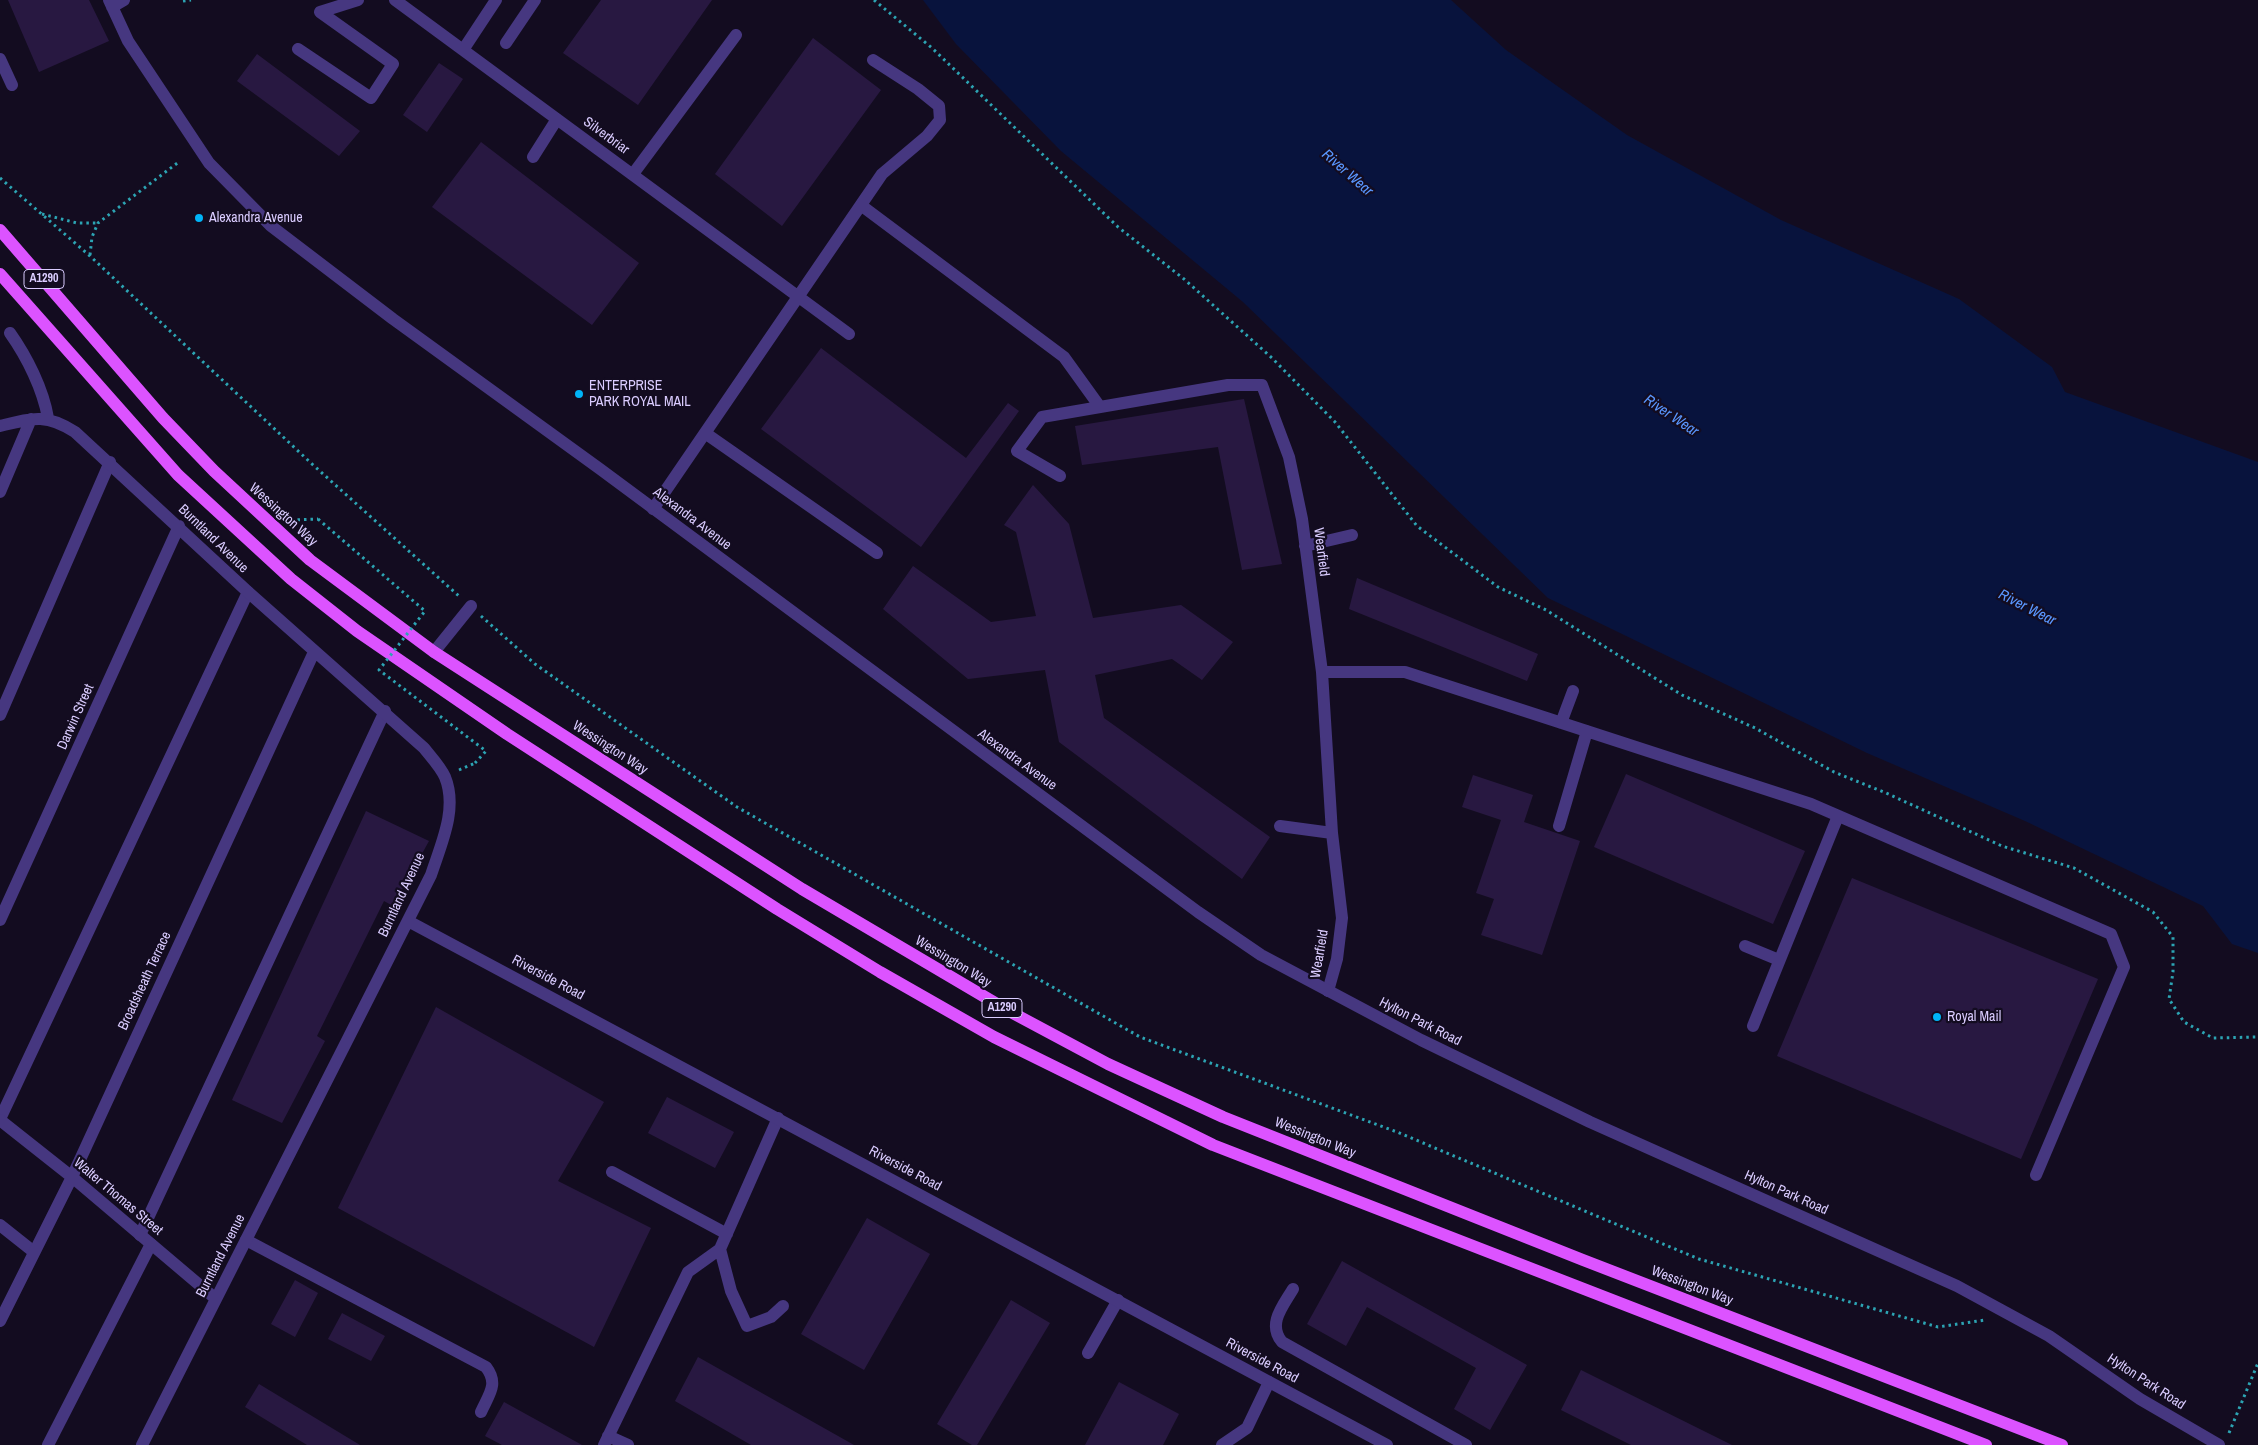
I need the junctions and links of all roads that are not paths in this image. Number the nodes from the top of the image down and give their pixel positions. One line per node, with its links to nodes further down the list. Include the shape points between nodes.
1 (124, 0): 6 (street)
2 (358, 0): 9 (street, via 320,12 393,64 371,98)
3 (395, 0): 10 (street, Silverbriar)
4 (496, 0): 10 (street)
5 (535, 0): 8 (street)
6 (110, 4): 31 (street, Alexandra Avenue, via 128,41 209,163 271,226)
7 (736, 35): 16 (street)
8 (506, 42)
9 (298, 49)
10 (463, 50): 14 (street, Silverbriar)
11 (0, 59): 13 (street)
12 (873, 60): 17 (street, via 939,106 940,120 927,136 882,174)
13 (12, 85)
14 (557, 119): 15 (street); 16 (street, Silverbriar)
15 (533, 157)
16 (633, 174): 20 (street, Silverbriar)
17 (862, 206): 20 (street); 23 (street, via 1064,357)
18 (0, 230): 39 (main road, Wessington Way / A1290, via 163,418 214,471 310,560)
19 (0, 274): 84 (main road, A1290, via 178,475 290,579 365,637 500,729 880,972 994,1038 1213,1145)
20 (799, 296): 22 (street, Silverbriar); 27 (street)
21 (5, 333): 24 (street, via 22,350)
22 (849, 334)
23 (1100, 407): 29 (street, Wearfield, via 1042,417 1017,451); 34 (street, Wearfield, via 1228,385 1262,385 1289,457)
24 (48, 418): 25 (street); 28 (street, Burntland Avenue, via 75,432)
25 (30, 419): 26 (street); 30 (street)
26 (0, 426)
27 (705, 433): 31 (street); 35 (street)
28 (110, 462): 32 (street, Burntland Avenue); 43 (street)
29 (1060, 476)
30 (0, 492)
31 (653, 508): 54 (street, Alexandra Avenue, via 1198,912 1261,954)
32 (179, 526): 36 (street, Burntland Avenue); 50 (street, Darwin Street)
33 (1352, 535): 34 (street)
34 (1305, 546): 40 (street, Wearfield)
35 (877, 553)
36 (248, 592): 38 (street, Burntland Avenue); 57 (street)
37 (470, 606): 39 (street)
38 (314, 652): 42 (street, Burntland Avenue); 60 (street, Broadsheath Terrace)
39 (434, 652): 85 (main road, Wessington Way / A1290, via 802,889 1007,1010 1108,1064 1223,1117 1564,1253)
40 (1322, 672): 44 (street, via 1405,672); 49 (street, Wearfield)
41 (1573, 691): 44 (street)
42 (385, 711): 51 (street, Burntland Avenue, via 424,748 444,776 451,798 447,824 431,875); 63 (street)
43 (0, 715)
44 (1561, 723): 45 (street)
45 (1587, 731): 46 (street, via 1811,804); 48 (street)
46 (1838, 816): 53 (street); 59 (street, via 2111,934 2124,967)
47 (1280, 826): 49 (street)
48 (1559, 826)
49 (1332, 833): 54 (street, Wearfield, via 1342,918 1337,959)
50 (0, 920)
51 (408, 921): 56 (street, Riverside Road); 64 (street, Burntland Avenue)
52 (1745, 946): 53 (street)
53 (1779, 960): 55 (street)
54 (1328, 991): 76 (street, Hylton Park Road, via 1590,1122 1958,1286 2049,1336 2140,1399)
55 (1753, 1026)
56 (778, 1118): 62 (street); 70 (street, Riverside Road)
57 (0, 1119): 60 (street, Walter Thomas Street)
58 (612, 1172): 62 (street)
59 (2036, 1175)
60 (72, 1177): 63 (street, Walter Thomas Street); 67 (street, Broadsheath Terrace)
61 (0, 1225): 67 (street)
62 (727, 1234): 66 (street)
63 (140, 1235): 65 (street, Walter Thomas Street)
64 (246, 1240): 69 (street, Burntland Avenue); 75 (street, via 486,1366 493,1376 493,1386)
65 (151, 1244): 69 (street, Walter Thomas Street); 78 (street)
66 (720, 1249): 71 (street, via 731,1291 746,1326 771,1317); 77 (street, via 688,1272)
67 (34, 1252): 72 (street, Broadsheath Terrace)
68 (1293, 1289): 83 (street, via 1275,1325 1282,1342)
69 (216, 1299): 79 (street, Burntland Avenue)
70 (1118, 1300): 73 (street); 74 (street, Riverside Road)
71 (782, 1306)
72 (0, 1321)
73 (1088, 1353)
74 (1270, 1382): 81 (street, via 1247,1428); 82 (street, Riverside Road)
75 (481, 1412)
76 (2223, 1440)
77 (606, 1441): 80 (street)
78 (48, 1445)
79 (142, 1445)
80 (628, 1445)
81 (1222, 1445)
82 (1387, 1445)
83 (1466, 1445)
84 (1986, 1445)
85 (2062, 1445)

